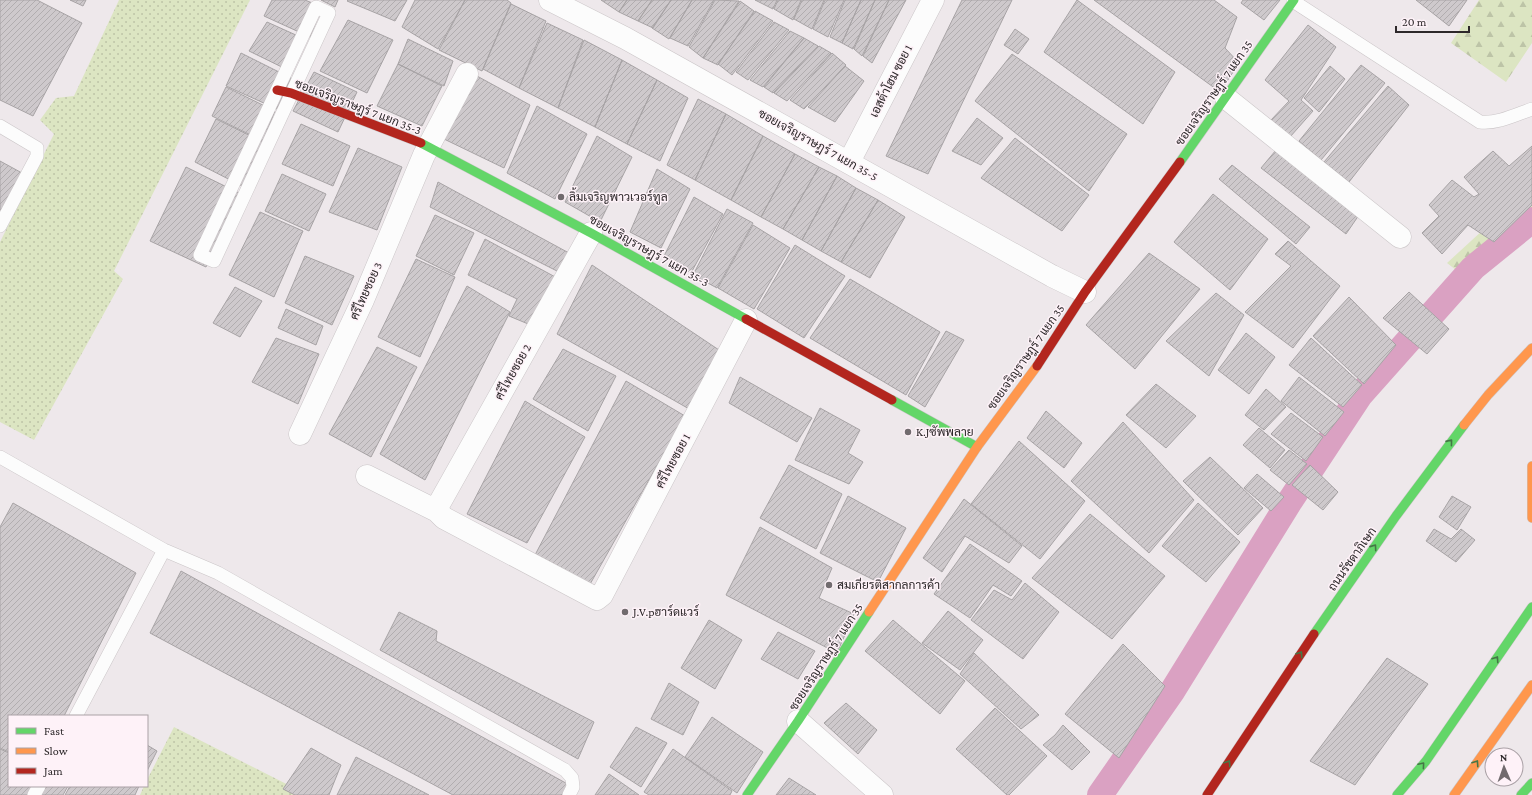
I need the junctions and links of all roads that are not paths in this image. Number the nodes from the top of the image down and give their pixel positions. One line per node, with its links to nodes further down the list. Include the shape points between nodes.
1 (550, 0): 11 (street, ซอยเจริญราษฎร์ 7 แยก 35-5, via 625,38)
2 (933, 0): 11 (street, เอสต้าโฮม ซอย 1)
3 (1294, 0): 7 (main road, ซอยเจริญราษฎร์ 7 แยก 35); 8 (lane, via 1480,122 1498,121)
4 (467, 74): 10 (street, ศรีไทยซอย 3)
5 (277, 90): 6 (main road, ซอยเจริญราษฎร์ 7 แยก 35-3); 6 (lane, via 316,7 329,13); 6 (lane, via 200,255 214,261)
6 (292, 93): 10 (main road, ซอยเจริญราษฎร์ 7 แยก 35-3)
7 (1226, 98): 14 (street); 15 (main road, ซอยเจริญราษฎร์ 7 แยก 35)
8 (1532, 109)
9 (0, 126): 12 (lane, via 37,148 37,156)
10 (428, 146): 13 (main road, ซอยเจริญราษฎร์ 7 แยก 35-3); 18 (street, ศรีไทยซอย 3, via 363,300)
11 (849, 162): 15 (street, ซอยเจริญราษฎร์ 7 แยก 35-5)
12 (0, 226)
13 (591, 233): 16 (main road, ซอยเจริญราษฎร์ 7 แยก 35-3); 23 (street, ศรีไทยซอย 2)
14 (1400, 237)
15 (1085, 292): 19 (main road, ซอยเจริญราษฎร์ 7 แยก 35, via 1027,381)
16 (746, 320): 19 (main road, ซอยเจริญราษฎร์ 7 แยก 35-3); 23 (street, ศรีไทยซอย 1, via 602,595 596,599 444,518)
17 (1532, 348): 34 (main road, ถนนรัชดาภิเษก, one-way to 17, via 1396,516 1488,395)
18 (300, 434)
19 (977, 447): 29 (main road, ซอยเจริญราษฎร์ 7 แยก 35)
20 (0, 458): 25 (lane)
21 (1532, 466): 24 (main road)
22 (367, 476): 23 (street)
23 (437, 511)
24 (1532, 518)
25 (164, 550): 28 (lane); 31 (lane, via 218,573 565,770 572,778 574,787)
26 (1532, 607): 35 (main road, one-way to 26, via 1426,761)
27 (1532, 685): 36 (main road, one-way to 27)
28 (77, 715)
29 (798, 721): 32 (main road, ซอยเจริญราษฎร์ 7 แยก 35); 33 (street)
30 (1532, 782): 37 (main road)
31 (569, 795)
32 (747, 795)
33 (882, 795)
34 (1207, 795)
35 (1397, 795)
36 (1454, 795)
37 (1522, 795)

